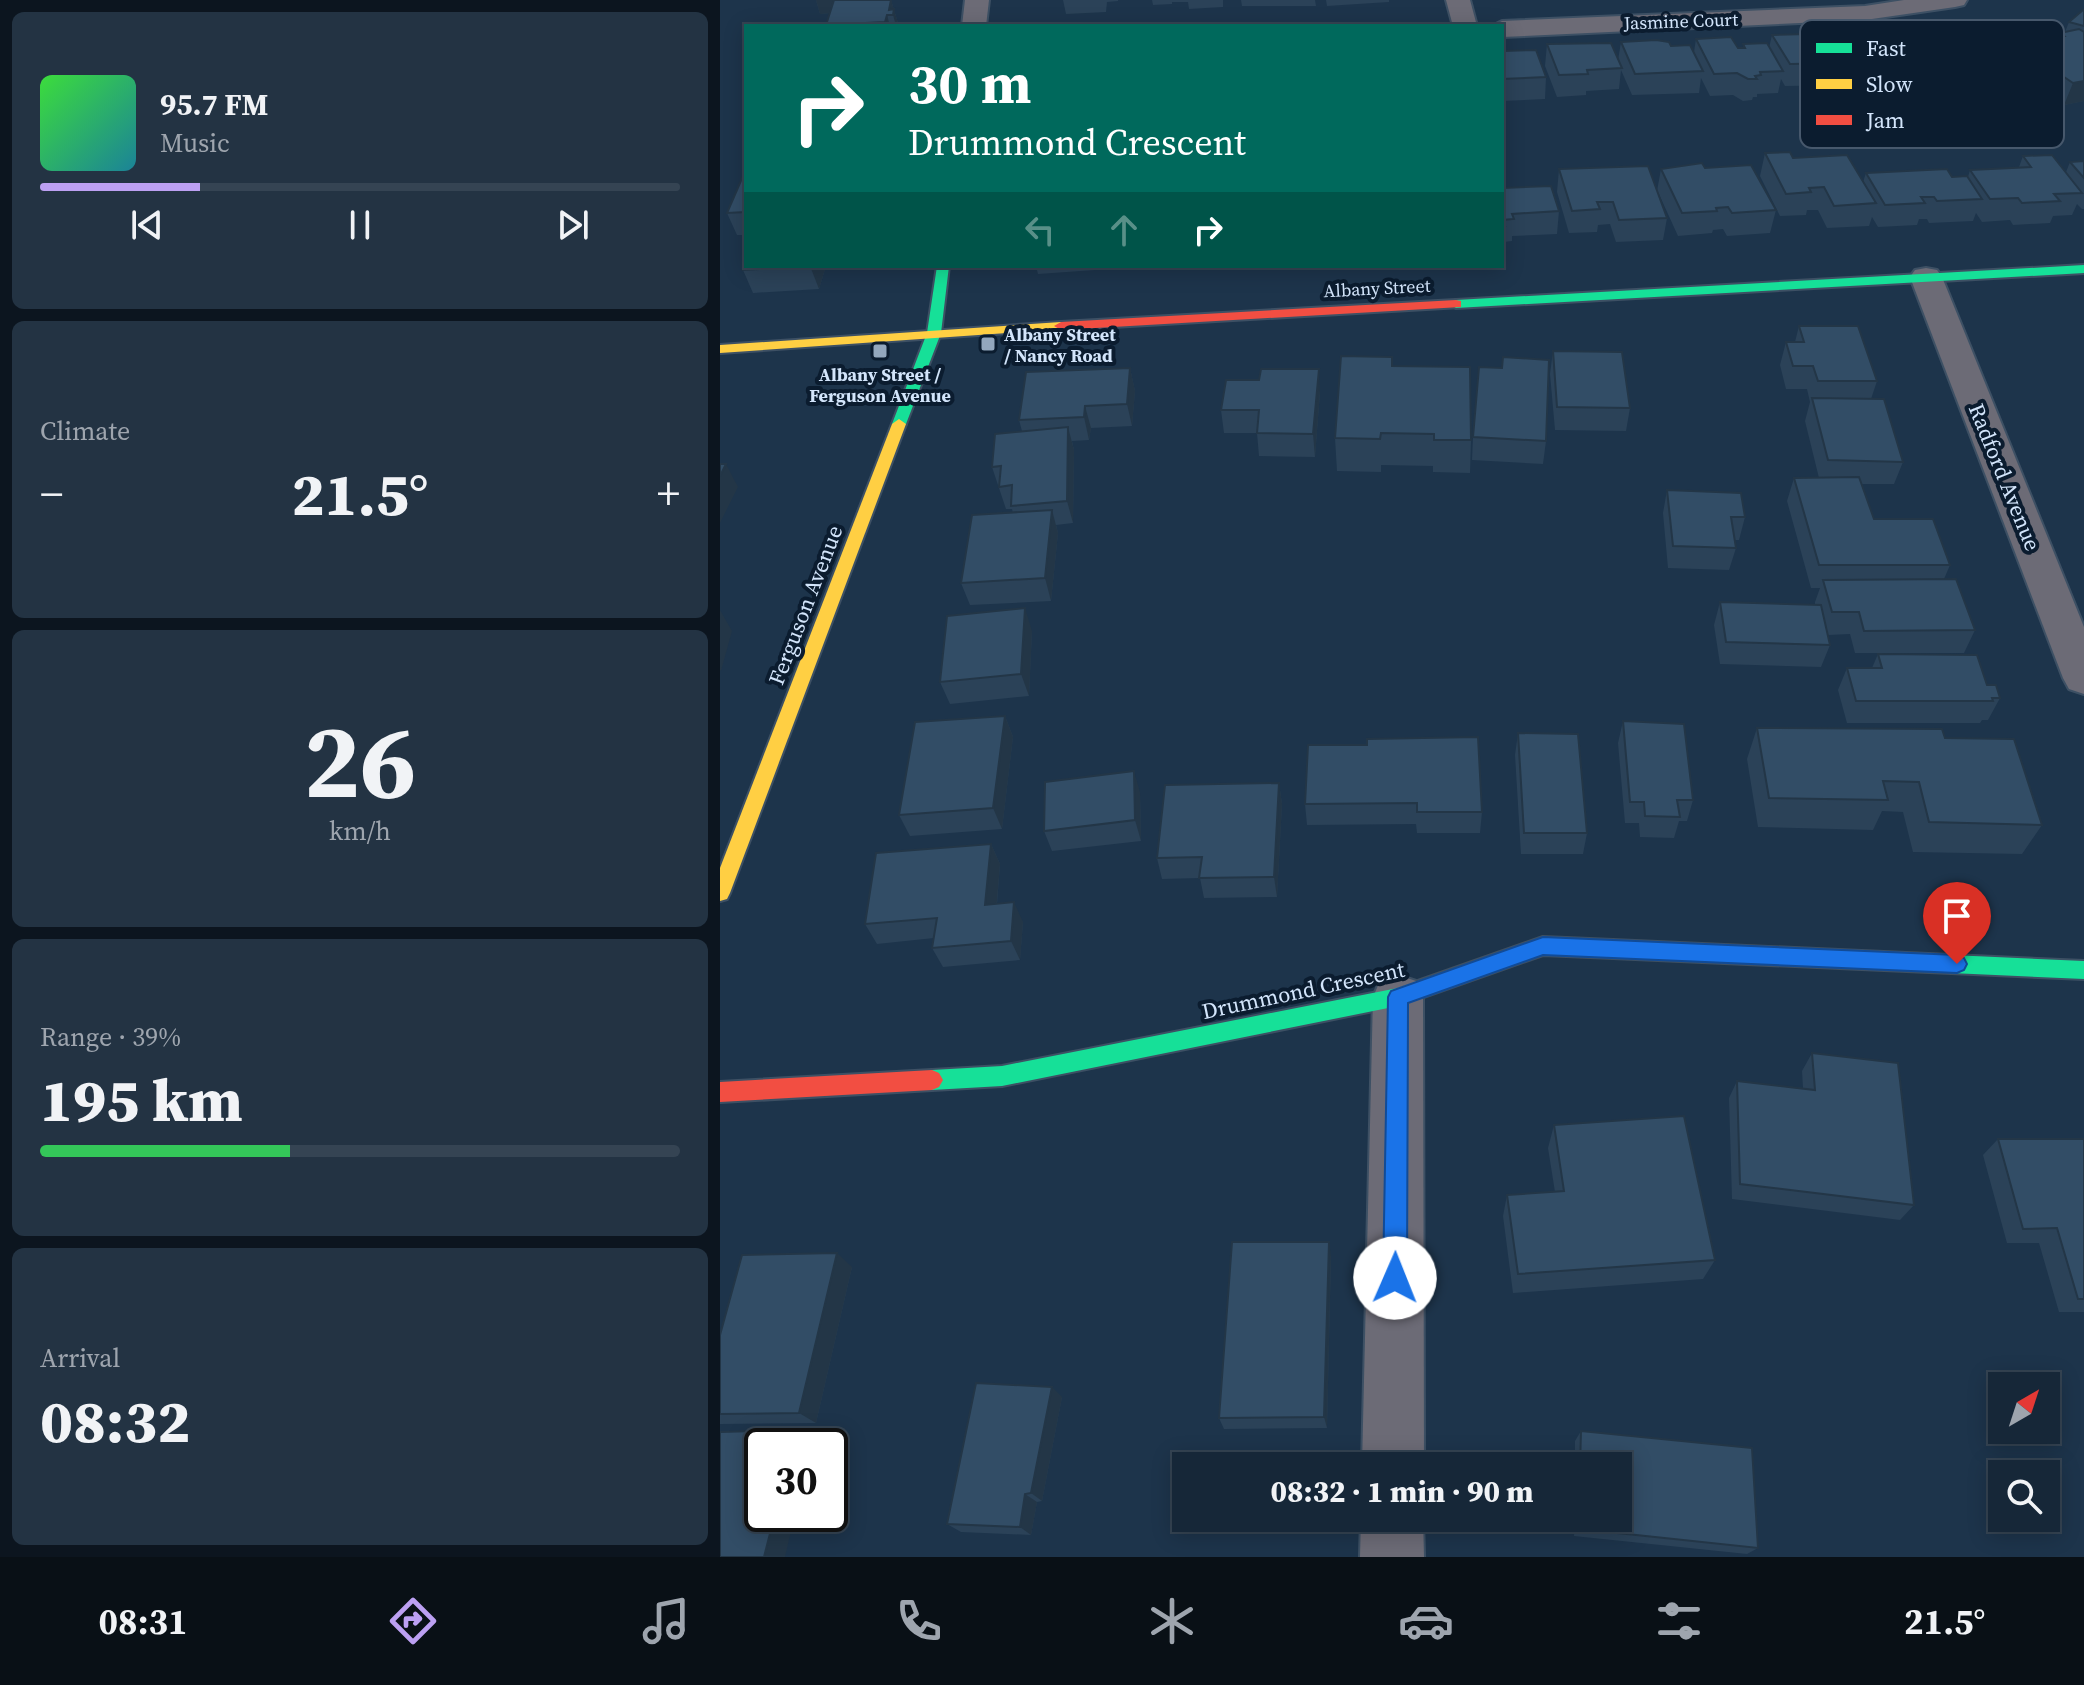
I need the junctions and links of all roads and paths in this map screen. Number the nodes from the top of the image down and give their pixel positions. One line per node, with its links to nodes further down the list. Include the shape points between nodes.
1 (977, 0): 4 (street)
2 (1458, 0): 5 (street)
3 (1955, 0): 6 (street, Jasmine Court, via 1865,13)
4 (974, 24)
5 (1464, 24)
6 (1504, 29)
7 (943, 268): 10 (street, Ferguson Avenue)
8 (2084, 269): 9 (street, Albany Street)
9 (1926, 277): 10 (street, Albany Street); 12 (street, Radford Avenue)
10 (934, 333): 11 (street, Albany Street); 13 (street, Ferguson Avenue)
11 (720, 349)
12 (2084, 678)
13 (720, 893)
14 (2084, 970): 15 (street, Drummond Crescent, via 1543,946)
15 (1398, 997): 16 (street, Drummond Crescent, via 1002,1076); 17 (street)
16 (720, 1092)
17 (1393, 1452)
18 (1392, 1532): 19 (street)
19 (1392, 1557)

